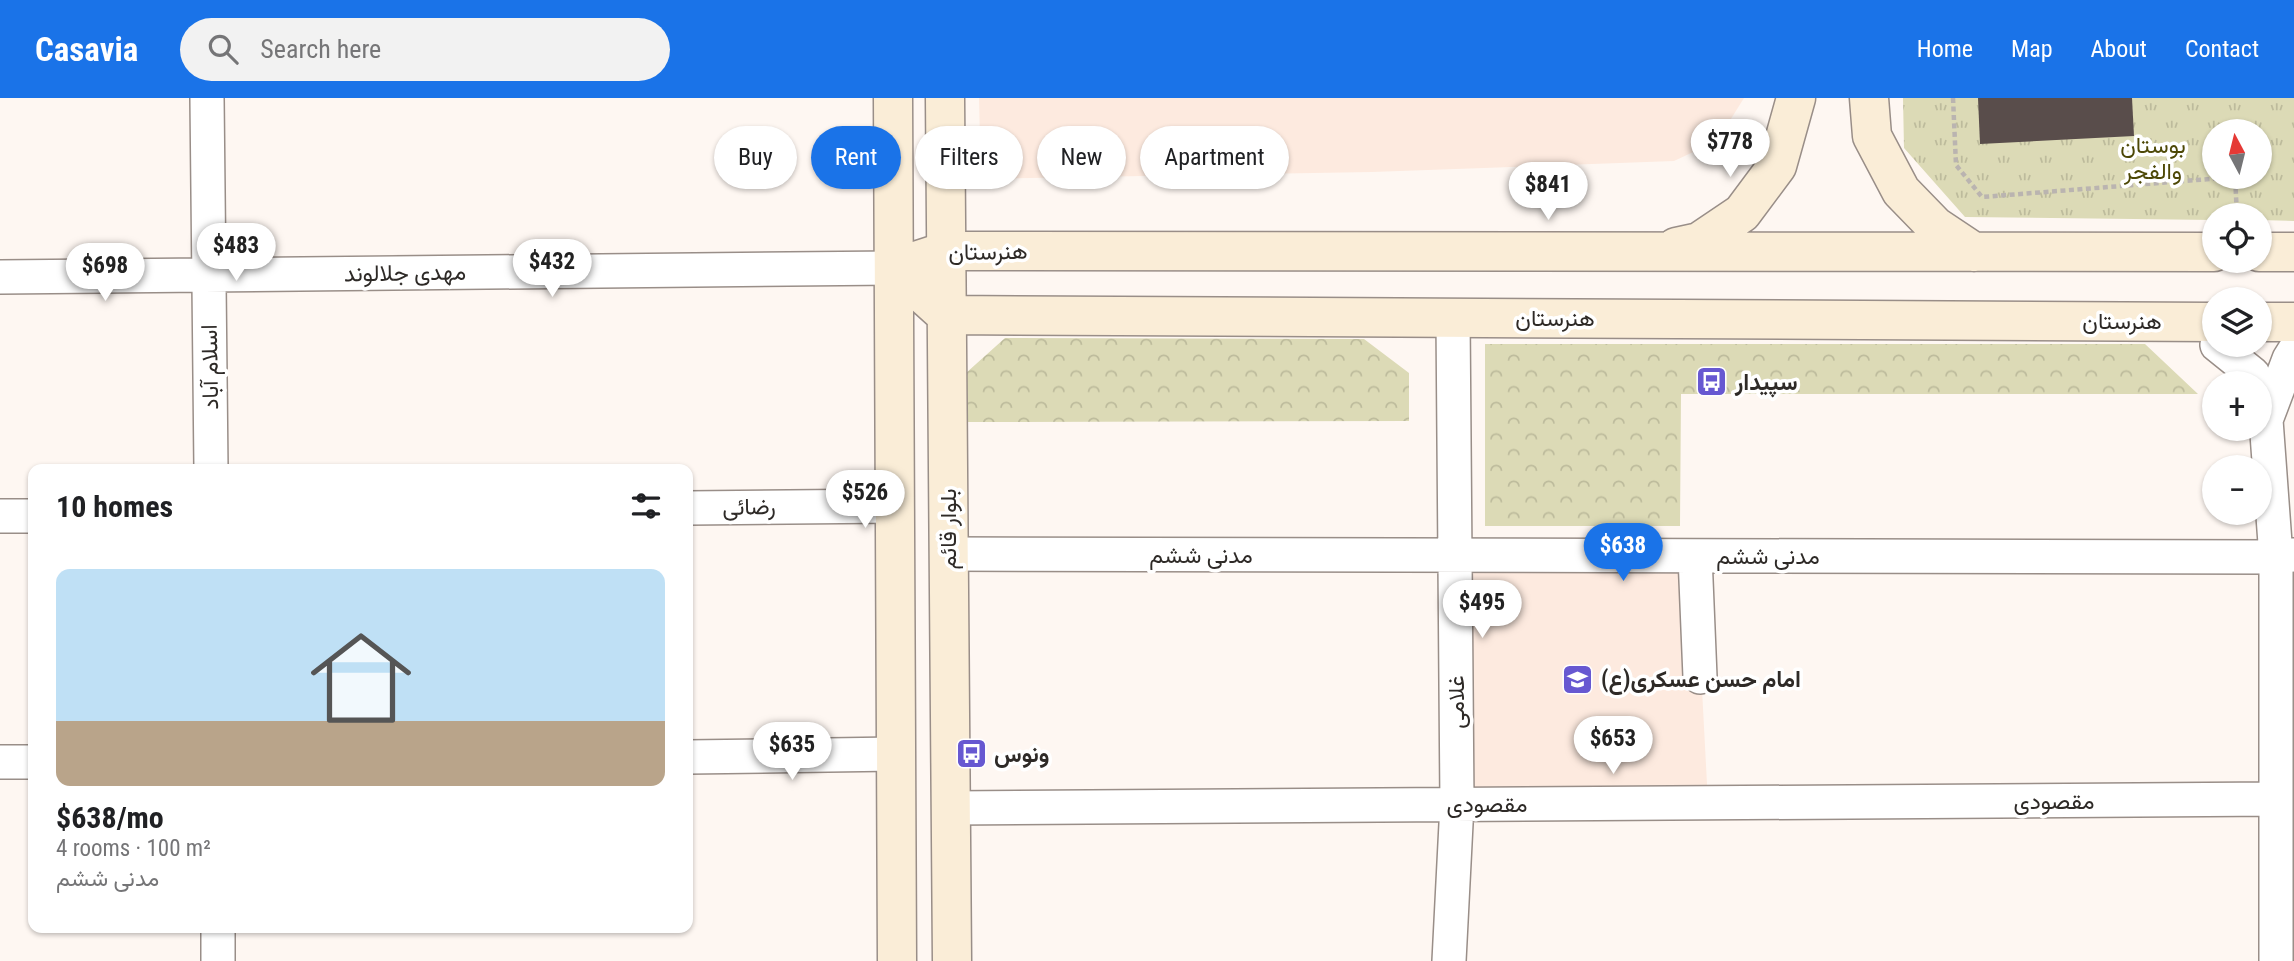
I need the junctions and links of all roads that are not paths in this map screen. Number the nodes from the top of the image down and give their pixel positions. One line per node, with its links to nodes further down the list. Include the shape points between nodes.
1 (207, 98): 13 (street, اسلام آباد)
2 (893, 98): 12 (main road)
3 (945, 98): 6 (main road, بلوار قائم)
4 (1796, 98): 8 (main road, via 1777,166 1742,213 1699,242)
5 (1869, 98): 9 (main road, via 1872,136 1901,191 1935,226)
6 (946, 251): 8 (main road, هنرستان); 12 (main road, هنرستان); 15 (main road, بلوار قائم)
7 (2294, 251): 11 (main road)
8 (1653, 252): 9 (main road, هنرستان)
9 (1974, 252): 10 (main road, هنرستان)
10 (2202, 252)
11 (2272, 252)
12 (894, 268): 13 (street, مهدی جلالوند); 15 (main road); 26 (main road)
13 (209, 275): 14 (street, مهدی جلالوند); 25 (street, اسلام آباد)
14 (0, 277)
15 (946, 315): 16 (main road, هنرستان); 30 (main road, بلوار قائم)
16 (1453, 317): 19 (main road, هنرستان); 31 (street, غلامی)
17 (2272, 322): 18 (main road)
18 (2294, 322)
19 (2202, 333)
20 (2294, 351): 23 (street)
21 (2234, 357): 22 (street)
22 (2250, 371)
23 (2272, 390)
24 (2267, 441): 33 (street)
25 (211, 464)
26 (894, 506): 27 (street, رضائی); 35 (main road)
27 (693, 508)
28 (0, 516): 29 (street)
29 (28, 516)
30 (948, 555): 31 (street, مدنی ششم); 41 (main road, بلوار قائم)
31 (1455, 555): 32 (street, مدنی ششم); 40 (street, غلامی)
32 (1695, 556): 33 (street, مدنی ششم); 34 (street)
33 (2285, 556): 39 (street)
34 (1700, 677)
35 (896, 754): 36 (street); 45 (main road)
36 (693, 757)
37 (0, 762): 38 (street)
38 (28, 762)
39 (2276, 799): 40 (street, مقصودی); 42 (street)
40 (1457, 804): 41 (street, مقصودی); 47 (street, غلامی)
41 (951, 807): 46 (main road, بلوار قائم)
42 (2285, 867): 48 (street)
43 (218, 933): 44 (street)
44 (218, 961)
45 (897, 961)
46 (952, 961)
47 (1449, 961)
48 (2276, 961)

